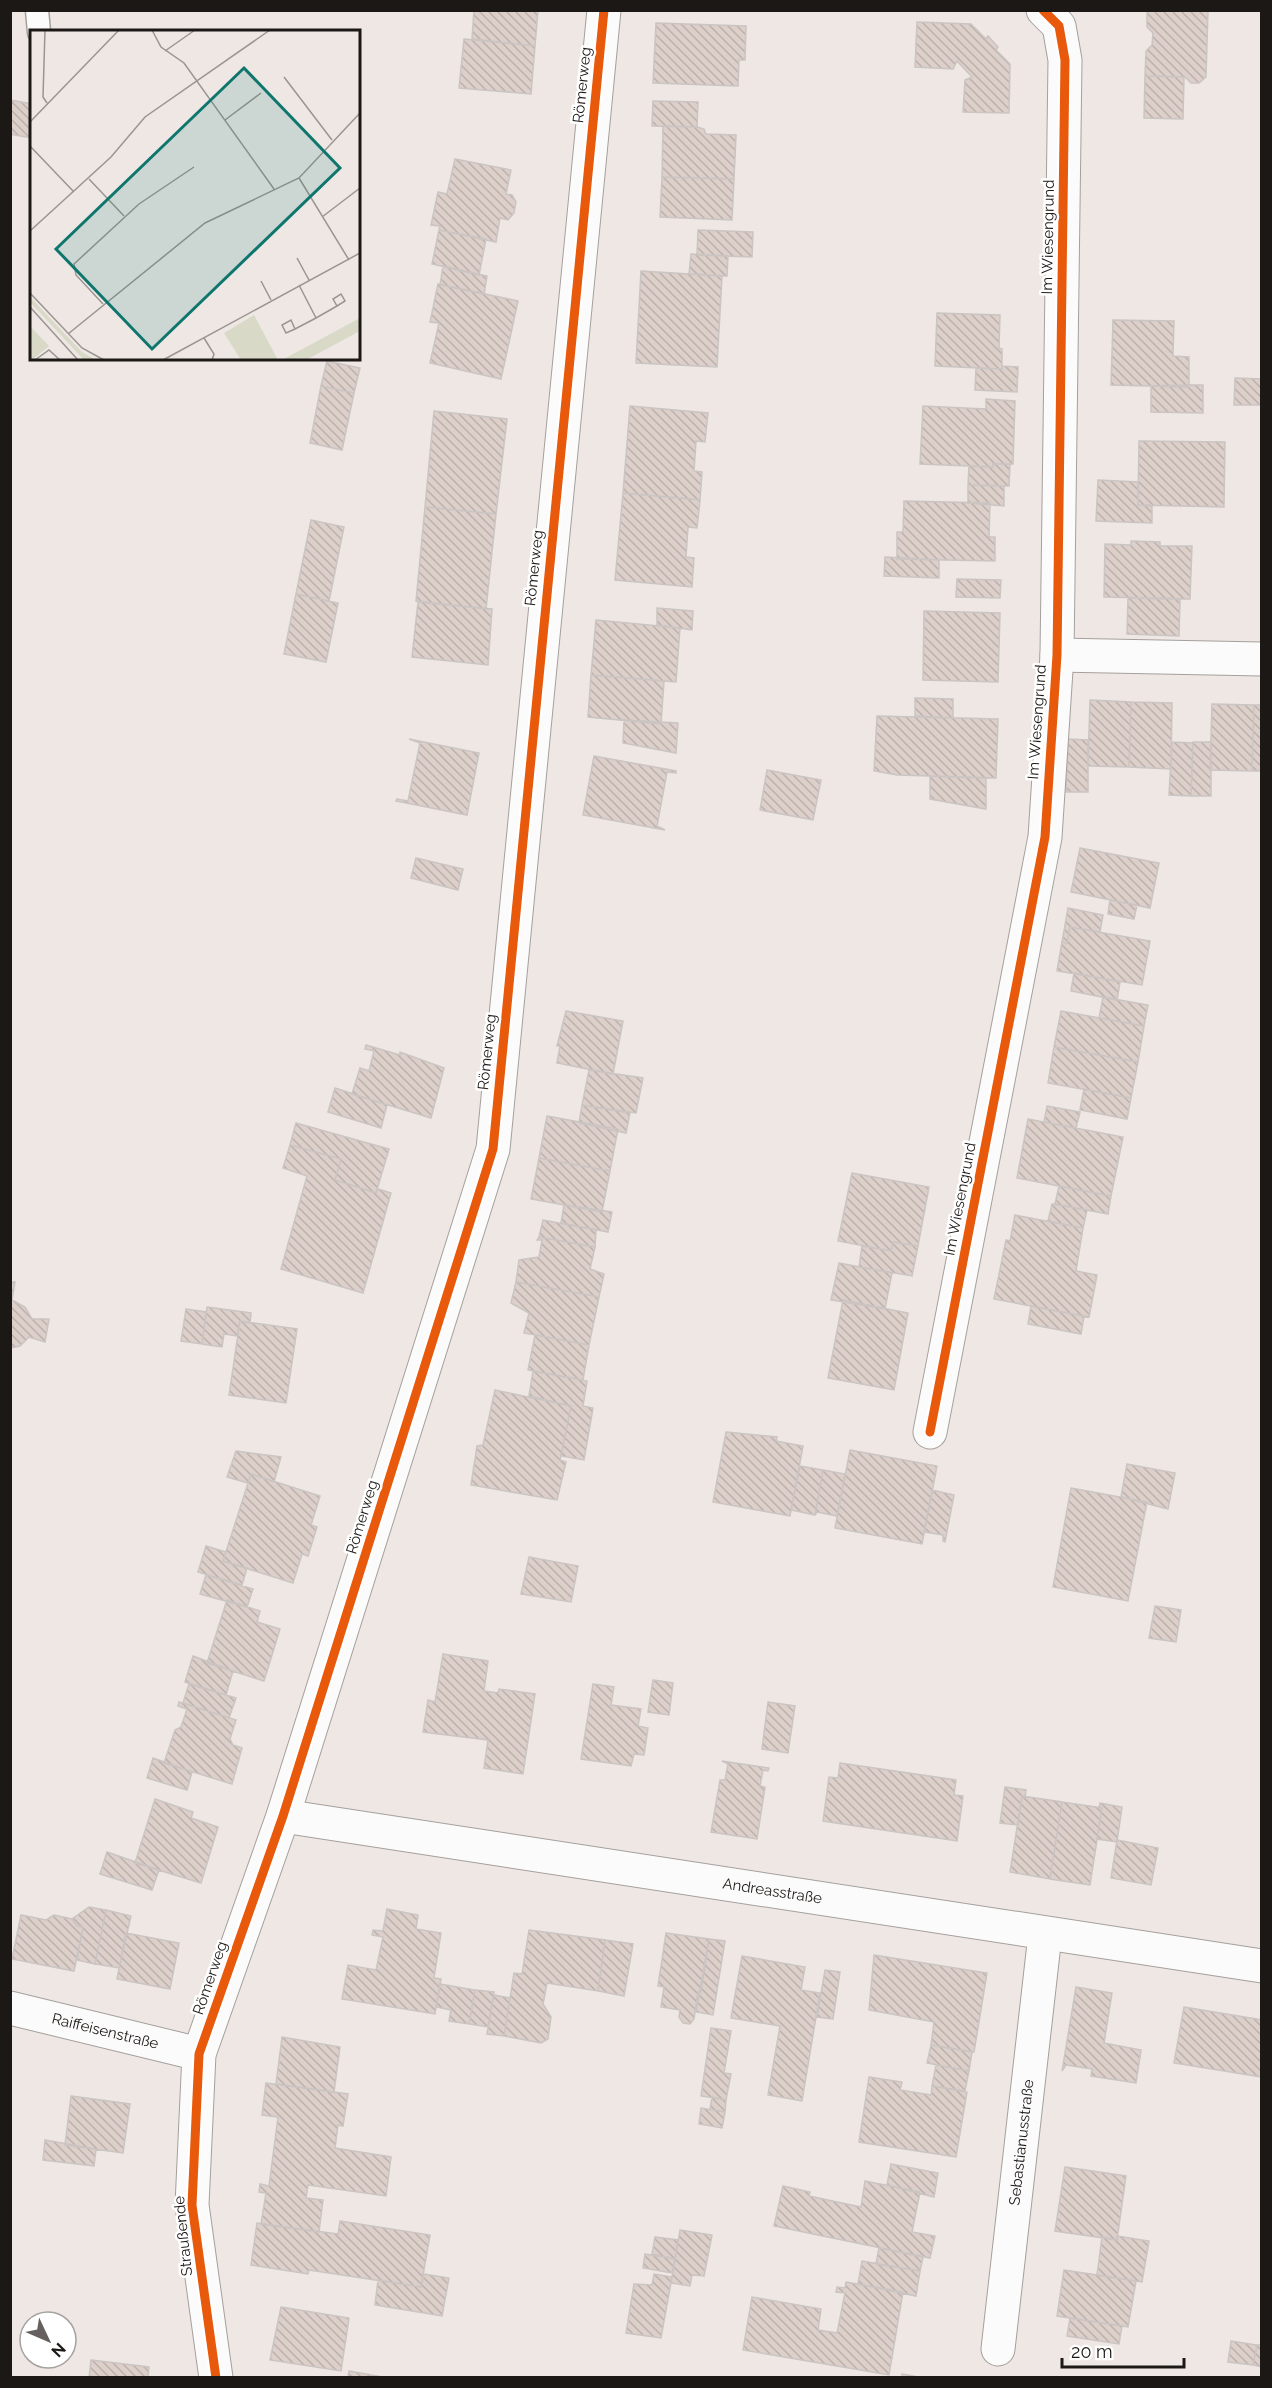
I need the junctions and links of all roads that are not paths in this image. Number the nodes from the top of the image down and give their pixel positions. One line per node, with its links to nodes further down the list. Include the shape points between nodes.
1 (37, 10): 4 (lane)
2 (604, 10): 8 (street, Römerweg, via 493,1149)
3 (1043, 10): 5 (street, Im Wiesengrund, via 1059,26 1065,60)
4 (39, 30)
5 (1057, 656): 6 (street, Im Wiesengrund); 7 (street, Im Wiesengrund, via 1045,837)
6 (1262, 659)
7 (930, 1432)
8 (283, 1816): 9 (street, Andreasstraße); 12 (street, Römerweg)
9 (1045, 1935): 10 (street, Andreasstraße); 13 (street, Sebastianusstraße)
10 (1262, 1966)
11 (10, 2008): 12 (street, Raiffeisenstraße)
12 (199, 2054): 14 (street, Straußende, via 192,2205)
13 (998, 2349)
14 (216, 2378)

